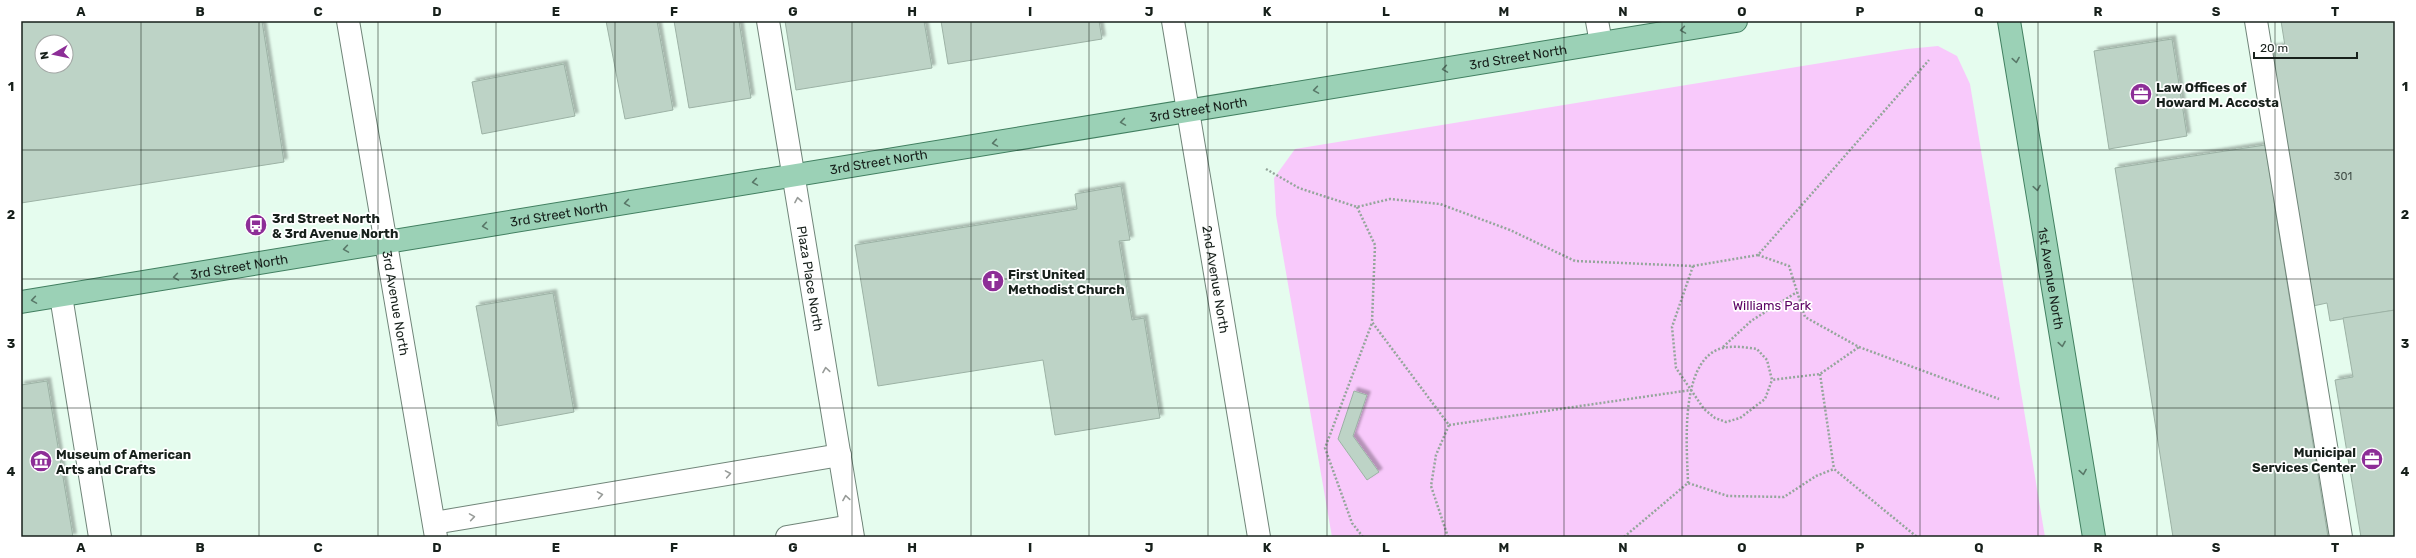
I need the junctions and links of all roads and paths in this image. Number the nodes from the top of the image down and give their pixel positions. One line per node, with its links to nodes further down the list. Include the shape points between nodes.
1 (348, 21): 14 (street, 3rd Avenue North)
2 (768, 21): 12 (street, Plaza Place North)
3 (1173, 21): 10 (street, 2nd Avenue North)
4 (1597, 21): 8 (street)
5 (1736, 21): 8 (main road, 3rd Street North, one-way to 8)
6 (2010, 21): 40 (main road, 1st Avenue North, one-way to 40)
7 (2256, 21): 41 (street)
8 (1601, 43): 10 (main road, 3rd Street North, one-way to 10)
9 (1929, 60): 15 (path)
10 (1189, 112): 12 (main road, 3rd Street North, one-way to 12); 35 (street, 2nd Avenue North)
11 (1266, 169): 13 (path, via 1299,188)
12 (794, 176): 14 (main road, 3rd Street North, one-way to 14); 28 (street, Plaza Place North, one-way to 12)
13 (1357, 207): 16 (path, via 1390,200 1440,204 1510,230 1575,261); 20 (path, via 1375,245)
14 (385, 243): 18 (main road, 3rd Street North, one-way to 18); 31 (street, 3rd Avenue North)
15 (1758, 255): 16 (path); 17 (path, via 1789,266)
16 (1693, 266): 25 (path, via 1672,327 1676,368)
17 (1797, 292): 21 (path, via 1805,317); 22 (path, via 1751,321)
18 (61, 296): 19 (main road, 3rd Street North, one-way to 19); 33 (street)
19 (21, 302)
20 (1372, 322): 27 (path); 36 (path, via 1325,448 1352,523)
21 (1859, 347): 23 (path); 26 (path)
22 (1723, 348): 24 (path, via 1758,350 1767,360); 25 (path, via 1712,353 1694,376)
23 (1820, 374): 24 (path); 29 (path)
24 (1772, 380): 25 (path, via 1765,399 1740,418 1726,422 1715,418 1704,409)
25 (1691, 390): 27 (path); 30 (path, via 1686,433)
26 (1999, 399)
27 (1449, 425): 37 (path, via 1436,455 1431,486)
28 (840, 455): 31 (street, one-way to 28); 32 (street, Plaza Place North, one-way to 28)
29 (1834, 469): 30 (path, via 1816,476 1784,497 1728,496); 39 (path)
30 (1688, 483): 38 (path)
31 (435, 530)
32 (852, 532): 34 (street)
33 (100, 537)
34 (787, 537)
35 (1259, 537)
36 (1363, 537)
37 (1448, 537)
38 (1624, 537)
39 (1917, 537)
40 (2094, 537)
41 (2341, 537)

